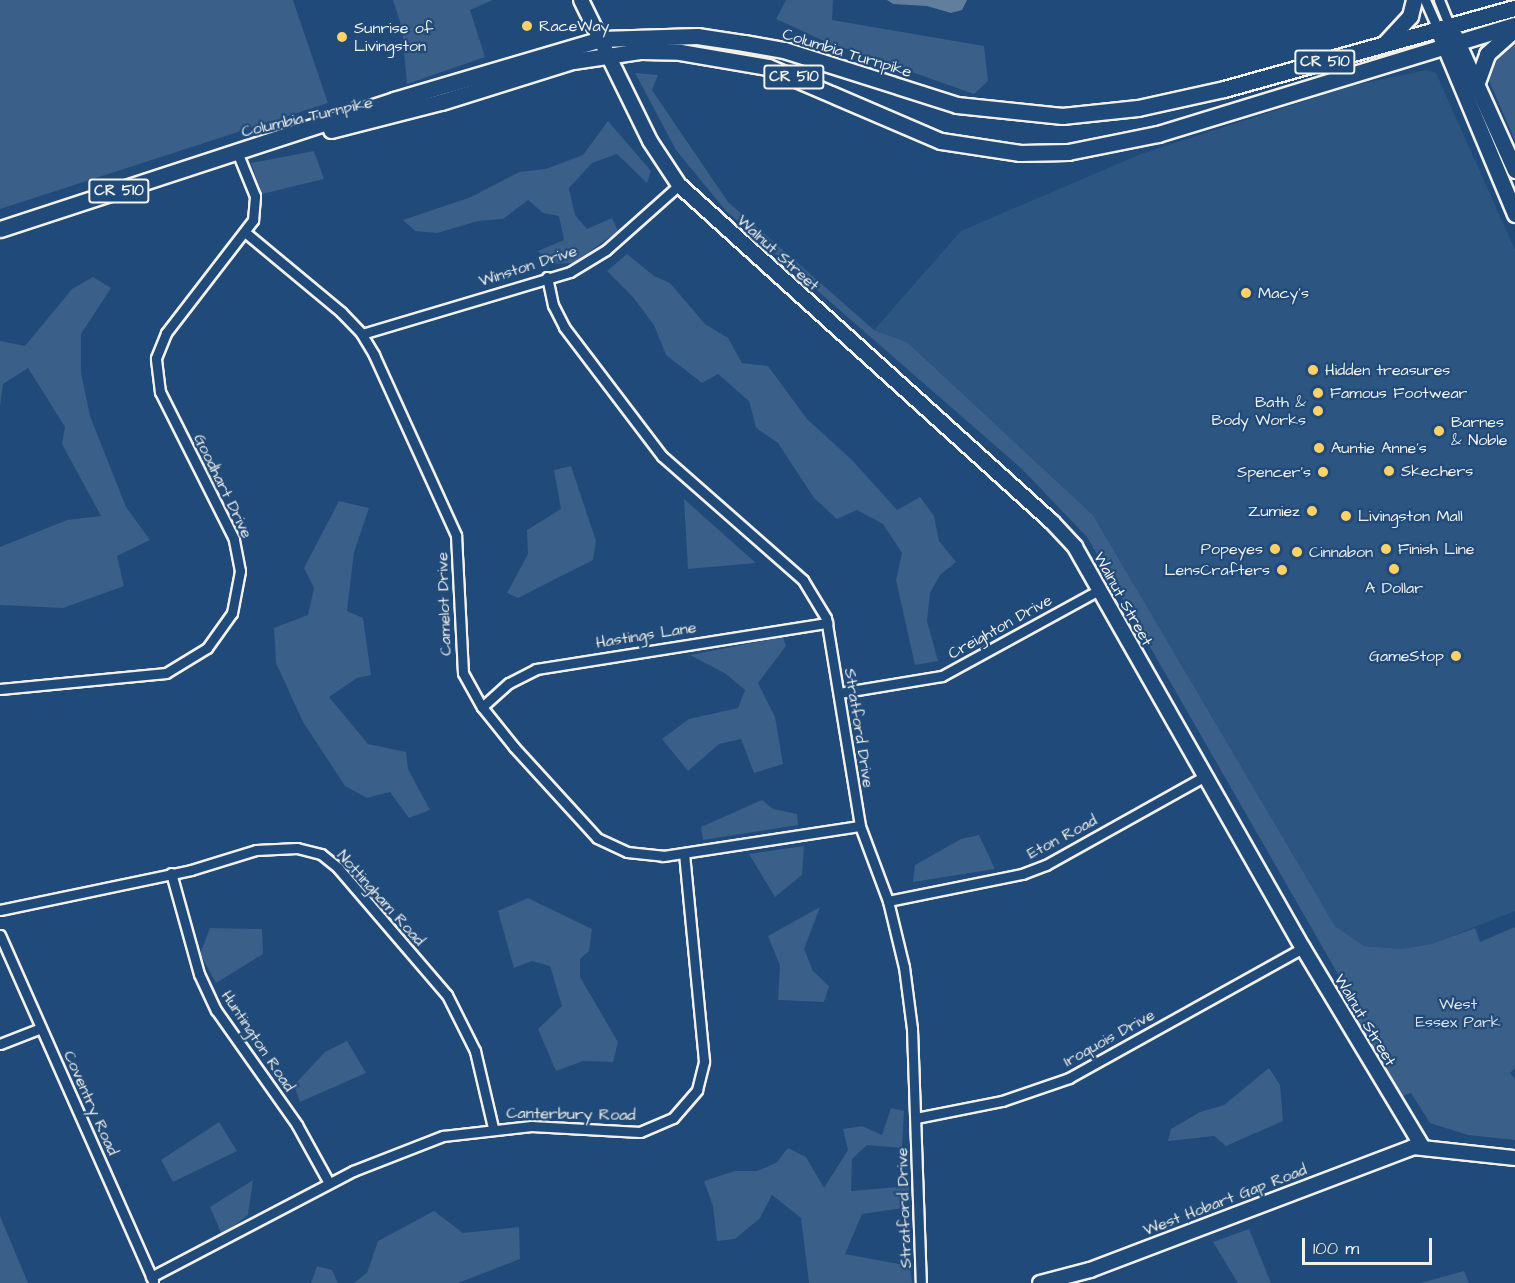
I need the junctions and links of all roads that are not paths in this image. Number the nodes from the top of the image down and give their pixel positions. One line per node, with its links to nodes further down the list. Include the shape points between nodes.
1 (582, 0): 8 (street, Walnut Street)
2 (1414, 0): 10 (main road, via 1410,16 1396,35)
3 (1425, 0): 7 (street)
4 (1439, 0): 7 (street)
5 (1515, 8): 7 (main road, Columbia Turnpike / CR 510)
6 (1515, 27): 9 (main road, Columbia Turnpike / CR 510); 14 (main road, via 1487,54)
7 (1444, 29): 9 (main road); 10 (main road, Columbia Turnpike / CR 510)
8 (601, 39): 10 (main road, Columbia Turnpike / CR 510, via 697,36 744,43 784,50 957,105 1062,116 1138,108); 11 (street, Walnut Street); 15 (main road, Columbia Turnpike / CR 510, via 500,67)
9 (1450, 45): 12 (main road, Columbia Turnpike / CR 510); 13 (main road); 14 (main road)
10 (1379, 48)
11 (608, 54): 12 (main road, Columbia Turnpike / CR 510, via 680,52 768,67 940,141 1020,153 1068,152 1148,136); 15 (main road, Columbia Turnpike / CR 510, via 376,119); 17 (street, Walnut Street, via 651,141)
12 (1412, 57): 13 (main road, via 1442,61)
13 (1456, 74): 18 (main road)
14 (1476, 85): 16 (main road)
15 (237, 152): 19 (main road, CR 510); 20 (street, Goodhart Drive, via 255,196 253,220)
16 (1515, 170)
17 (679, 185): 21 (street, Winston Drive, via 592,260); 23 (street, Walnut Street, via 1052,522 1075,547)
18 (1515, 214)
19 (0, 229)
20 (246, 233): 22 (street, Camelot Drive); 25 (street, Goodhart Drive, via 166,333 156,358 160,392 234,539 239,592 226,622 207,648 166,673)
21 (547, 277): 22 (street, Winston Drive); 24 (street, Stratford Drive, via 564,327 662,456 803,580 821,605)
22 (362, 334): 27 (street, Camelot Drive, via 400,408 456,535 463,673)
23 (1101, 589): 26 (street, Creighton Drive, via 942,676); 28 (street, Walnut Street)
24 (827, 623): 26 (street, Stratford Drive); 27 (street, Hastings Lane, via 543,667 508,683)
25 (0, 689)
26 (839, 693): 29 (street, Stratford Drive)
27 (482, 707): 30 (street, Camelot Drive, via 597,838 643,855)
28 (1205, 776): 32 (street, Eton Road, via 1046,865 1022,874); 35 (street, Walnut Street)
29 (860, 826): 30 (street, Camelot Drive); 32 (street, Stratford Drive)
30 (684, 854): 39 (street, Canterbury Road, via 705,1050 702,1077 693,1097 665,1125 640,1132 537,1125)
31 (171, 873): 33 (street, Nottingham Road); 39 (street, Nottingham Road, via 279,847 321,854 338,868 447,995 475,1051); 42 (street, Huntington Road, via 199,974 216,1010 297,1125)
32 (888, 900): 38 (street, Stratford Drive, via 911,1018)
33 (0, 910)
34 (0, 935): 36 (street, Coventry Road)
35 (1303, 948): 38 (street, Iroquois Drive, via 1069,1078 1002,1101); 40 (street, Walnut Street)
36 (41, 1028): 37 (street); 44 (street, Coventry Road)
37 (0, 1044)
38 (916, 1118): 45 (street, Stratford Drive)
39 (493, 1128): 42 (street, Canterbury Road, via 443,1136 396,1151)
40 (1422, 1146): 41 (street); 43 (street, West Hobart Gap Road, via 1385,1156)
41 (1515, 1158)
42 (329, 1183): 44 (street, Canterbury Road)
43 (1089, 1277): 46 (street, West Hobart Gap Road)
44 (152, 1280)
45 (921, 1283)
46 (1040, 1283)

